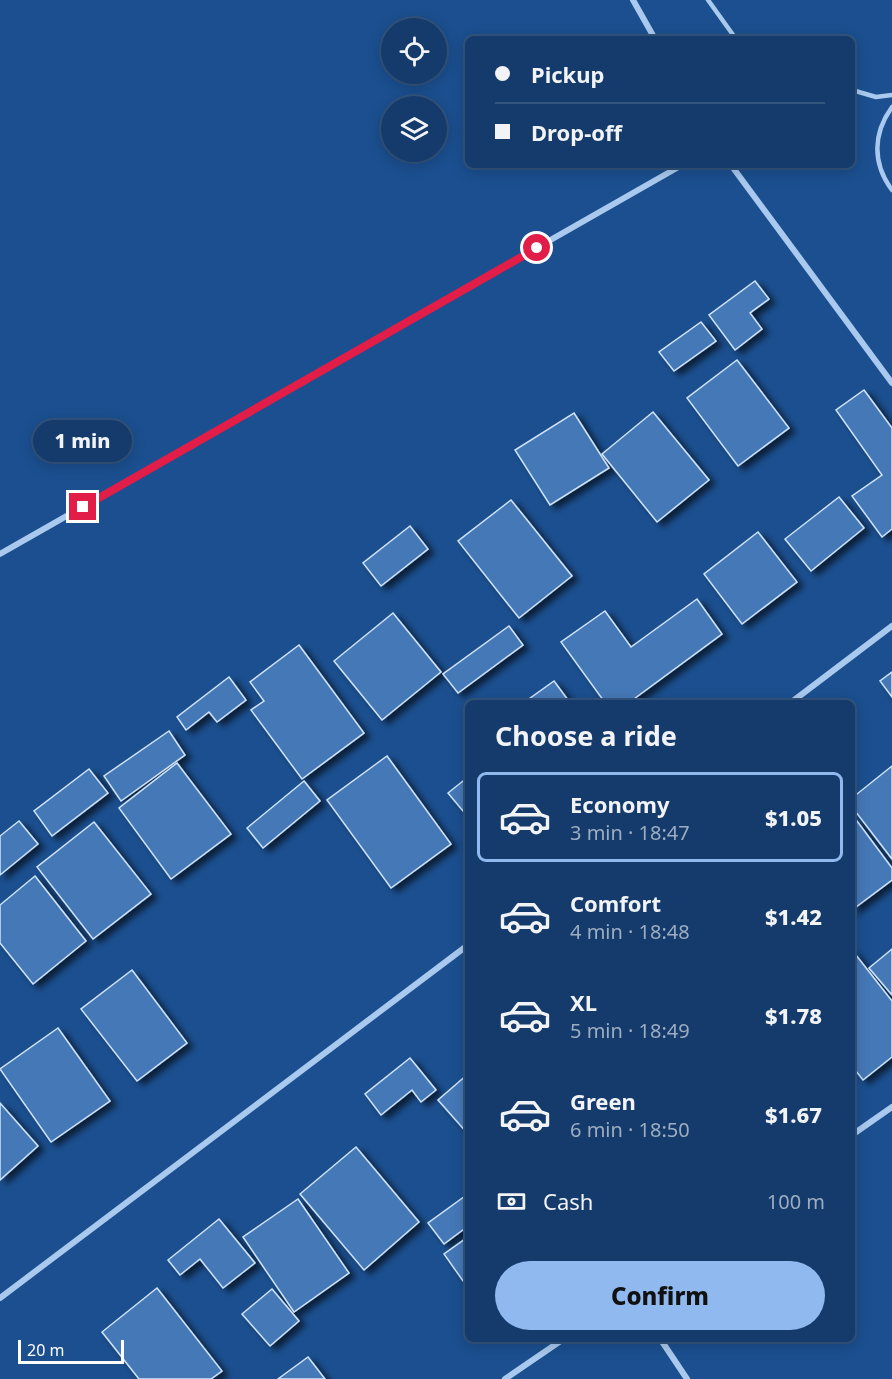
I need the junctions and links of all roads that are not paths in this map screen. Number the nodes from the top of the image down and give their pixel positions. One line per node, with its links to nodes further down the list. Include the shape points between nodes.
1 (633, 0): 3 (street)
2 (708, 0): 4 (lane)
3 (653, 36)
4 (734, 36)
5 (855, 91): 6 (lane, via 876,97)
6 (892, 95)
7 (892, 107): 10 (lane, via 879,130 876,154 883,177)
8 (677, 168): 12 (street)
9 (733, 168): 11 (street)
10 (892, 189)
11 (892, 383)
12 (0, 554)
13 (892, 626): 14 (street)
14 (794, 700)
15 (465, 947): 18 (street)
16 (892, 1107): 17 (street)
17 (855, 1133)
18 (0, 1298)
19 (559, 1342): 21 (street)
20 (662, 1342): 22 (street)
21 (505, 1379)
22 (687, 1379)

